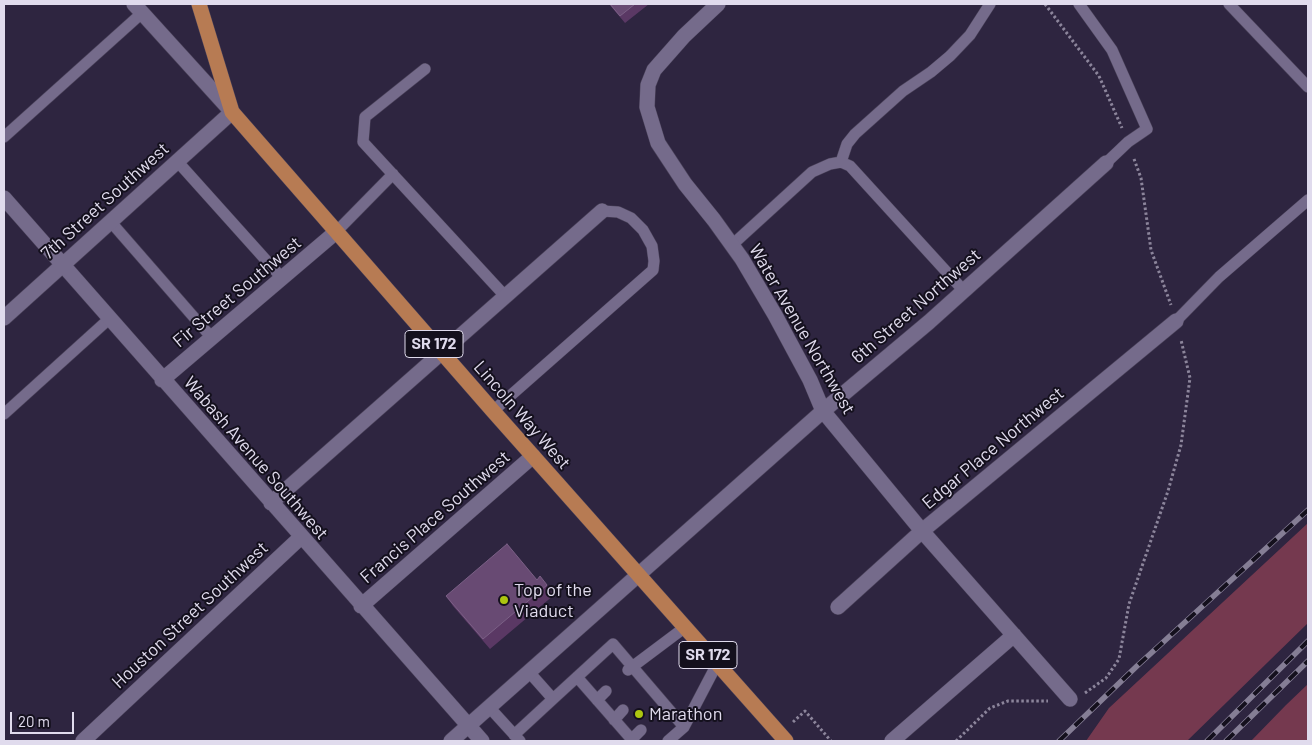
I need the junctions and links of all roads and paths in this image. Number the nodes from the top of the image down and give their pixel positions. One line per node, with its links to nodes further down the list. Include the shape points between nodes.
1 (199, 4): 10 (main road, SR 172)
2 (718, 4): 22 (street, Water Avenue Northwest, via 654,70 648,85 648,107 658,143)
3 (990, 4): 14 (lane, via 970,35 950,56 903,91 855,134 847,144)
4 (1045, 4): 12 (path, via 1099,76)
5 (1078, 4): 12 (lane, via 1112,50 1148,129)
6 (1229, 4): 9 (lane)
7 (138, 8): 10 (street); 11 (lane)
8 (425, 69): 16 (lane, via 365,117 363,142)
9 (1308, 88)
10 (232, 112): 13 (street, 7th Street Southwest); 21 (main road, Lincoln Way West / SR 172)
11 (4, 138)
12 (1128, 142): 15 (lane); 29 (path, via 1141,178 1151,250)
13 (177, 161): 20 (street, 7th Street Southwest); 24 (lane)
14 (841, 162): 22 (lane, via 812,172); 25 (lane, via 850,166)
15 (1106, 163): 25 (street, 6th Street Northwest)
16 (393, 174): 21 (lane); 26 (lane)
17 (4, 198): 23 (street, Wabash Avenue Southwest)
18 (1308, 200): 29 (lane)
19 (602, 211): 26 (street); 33 (lane, via 618,212 631,218 643,230 652,246 653,270)
20 (110, 221): 23 (street, 7th Street Southwest); 30 (lane)
21 (336, 232): 24 (street, Fir Street Southwest); 31 (main road, Lincoln Way West / SR 172)
22 (732, 245): 34 (street, Water Avenue Northwest, via 775,314)
23 (61, 265): 27 (street, 7th Street Southwest); 28 (street, Wabash Avenue Southwest)
24 (282, 278): 30 (street, Fir Street Southwest)
25 (964, 290): 34 (street, 6th Street Northwest)
26 (505, 296): 31 (street)
27 (4, 318)
28 (109, 319): 32 (street, Wabash Avenue Southwest); 35 (lane)
29 (1176, 321): 38 (street, Edgar Place Northwest); 51 (path, via 1190,378 1181,445 1129,604 1120,659 1106,678 1082,695)
30 (212, 338): 32 (street, Fir Street Southwest)
31 (442, 353): 33 (main road, Lincoln Way West / SR 172); 37 (street)
32 (162, 380): 37 (street, Wabash Avenue Southwest)
33 (493, 411): 36 (main road, Lincoln Way West / SR 172)
34 (823, 411): 38 (street, Water Avenue Northwest); 40 (street, 6th Street Northwest)
35 (4, 414)
36 (533, 456): 40 (main road, Lincoln Way West / SR 172); 41 (street, Francis Place Southwest)
37 (271, 503): 39 (street, Wabash Avenue Southwest)
38 (922, 532): 42 (street, Edgar Place Northwest); 44 (street, Water Avenue Northwest)
39 (301, 537): 41 (street, Wabash Avenue Southwest); 62 (street, Houston Street Southwest)
40 (637, 575): 43 (main road, Lincoln Way West / SR 172); 47 (street, 6th Street Northwest)
41 (361, 606): 57 (street, Wabash Avenue Southwest)
42 (838, 607)
43 (684, 628): 45 (main road, Lincoln Way West / SR 172); 46 (lane)
44 (1014, 635): 51 (street, Water Avenue Northwest); 68 (street)
45 (717, 664): 58 (lane); 66 (main road, Lincoln Way West / SR 172)
46 (630, 668): 48 (lane, via 613,644); 58 (lane)
47 (529, 672): 50 (lane); 53 (street, 6th Street Northwest)
48 (577, 677): 50 (lane); 52 (lane)
49 (606, 691): 52 (lane)
50 (553, 699): 60 (lane)
51 (1070, 699): 69 (path, via 1061,702 1008,701 990,708)
52 (597, 700): 56 (lane)
53 (490, 707): 57 (street, 6th Street Northwest); 60 (lane)
54 (623, 710): 56 (lane)
55 (805, 711): 67 (path)
56 (614, 720): 61 (lane)
57 (468, 726): 63 (street, 6th Street Northwest); 64 (street, Wabash Avenue Southwest)
58 (684, 727): 65 (lane)
59 (641, 730): 61 (lane)
60 (517, 738)
61 (632, 740)
62 (83, 741)
63 (451, 741)
64 (482, 741)
65 (668, 741)
66 (786, 741)
67 (831, 741)
68 (892, 741)
69 (956, 741)

